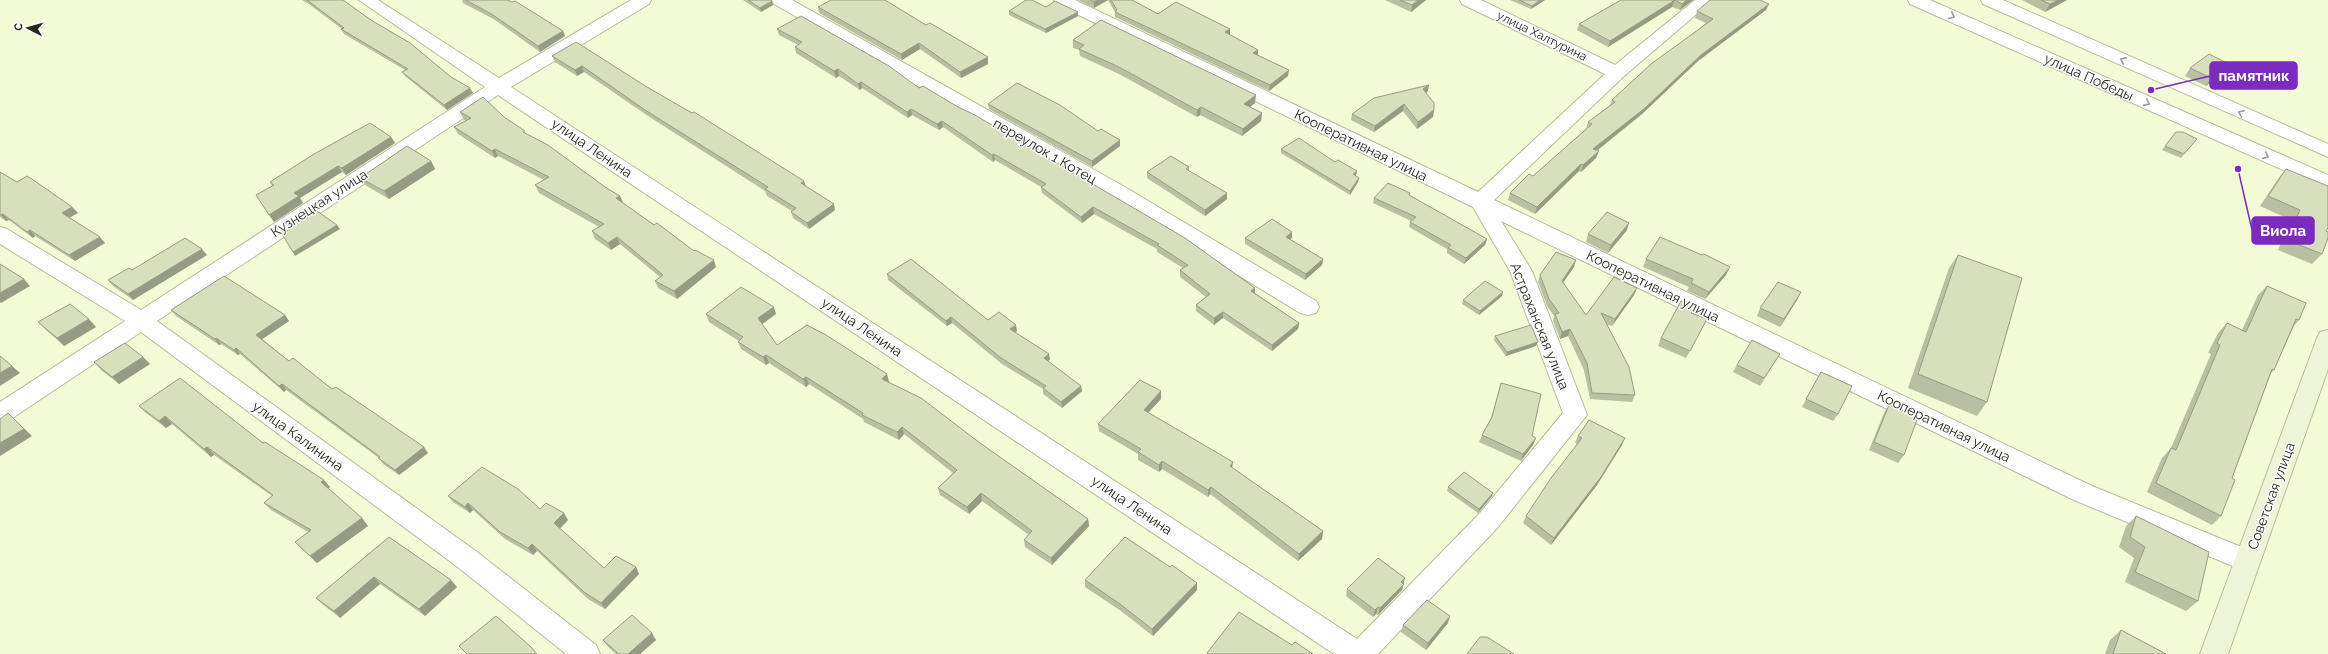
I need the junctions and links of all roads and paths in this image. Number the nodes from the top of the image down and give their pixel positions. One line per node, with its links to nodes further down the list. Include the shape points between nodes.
1 (367, 0): 10 (street, улица Ленина)
2 (643, 0): 10 (street, Кузнецкая улица)
3 (780, 0): 15 (street, переулок 1 Котец, via 1109,188)
4 (1062, 0): 13 (street, Кооперативная улица)
5 (1468, 0): 9 (street, улица Халтурина)
6 (1705, 0): 9 (street)
7 (1916, 0): 12 (street, улица Победы, one-way to 12)
8 (1989, 0): 11 (street, улица Победы, one-way to 8)
9 (1617, 73): 13 (street)
10 (499, 86): 16 (street, Кузнецкая улица); 21 (street, улица Ленина)
11 (2328, 151)
12 (2328, 183)
13 (1480, 202): 19 (street, Кооперативная улица, via 2083,493); 22 (street, Астраханская улица, via 1522,271 1575,415 1489,520)
14 (0, 234): 16 (street, улица Калинина)
15 (1308, 307)
16 (140, 320): 18 (street, Кузнецкая улица); 20 (street, улица Калинина, via 468,560)
17 (2328, 338): 19 (street, Советская улица)
18 (0, 414)
19 (2248, 561): 23 (street, Советская улица)
20 (586, 654)
21 (1356, 654)
22 (1360, 654)
23 (2214, 654)

